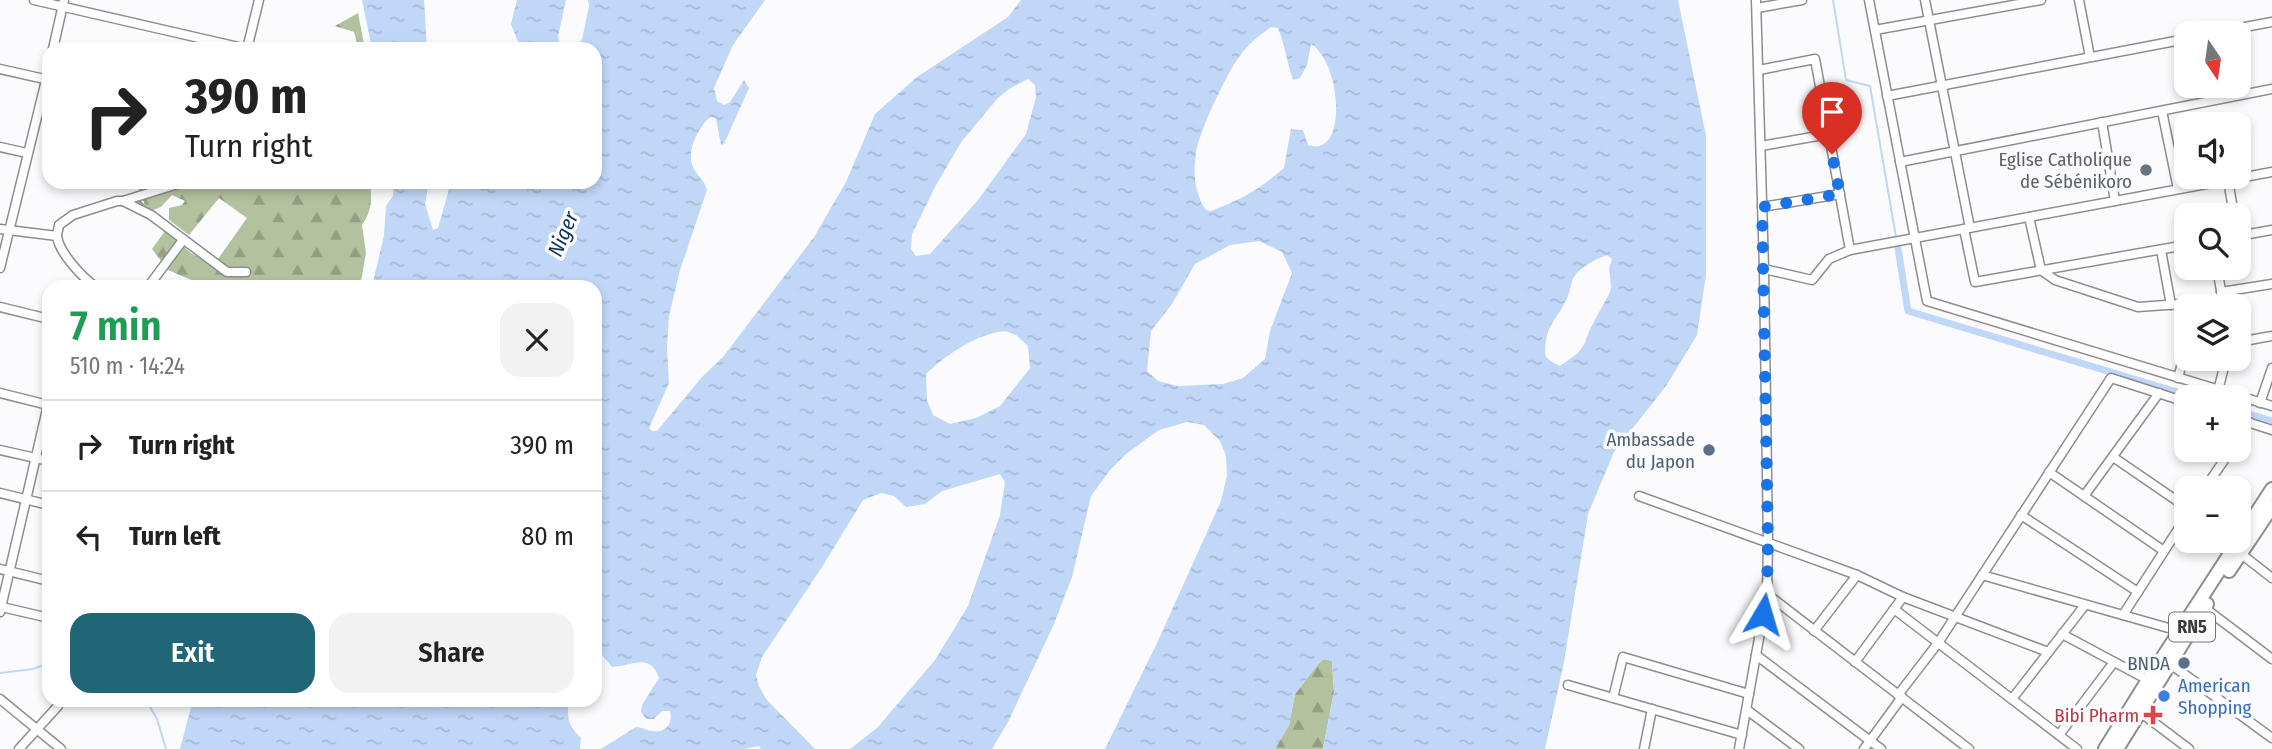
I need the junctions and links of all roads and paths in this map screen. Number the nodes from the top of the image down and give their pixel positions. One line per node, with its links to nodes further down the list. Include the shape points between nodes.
1 (34, 0): 8 (street)
2 (259, 0): 17 (street)
3 (1802, 0): 9 (street)
4 (1869, 0): 13 (street)
5 (1925, 0): 10 (street)
6 (2040, 0): 10 (street)
7 (2079, 0): 18 (street)
8 (64, 3): 15 (street); 16 (street)
9 (1756, 4): 20 (street)
10 (1929, 20): 13 (street); 22 (street)
11 (2272, 22): 12 (street)
12 (2251, 26)
13 (1875, 30): 24 (street)
14 (2174, 40): 18 (street)
15 (55, 42)
16 (219, 42)
17 (249, 42)
18 (2090, 57): 22 (street)
19 (0, 69): 21 (street)
20 (1759, 70): 28 (street, via 1815,59); 29 (street)
21 (42, 79)
22 (1942, 86): 24 (street); 31 (street)
23 (2272, 89): 26 (street)
24 (1888, 96): 33 (street)
25 (42, 101): 32 (street)
26 (2162, 111): 27 (street); 38 (street)
27 (2102, 122): 31 (street); 41 (street)
28 (1829, 134): 29 (street); 39 (street)
29 (1761, 146): 42 (street)
30 (0, 147): 32 (street)
31 (1955, 151): 33 (street); 44 (street)
32 (27, 153): 45 (street)
33 (1900, 162): 49 (street)
34 (2272, 172): 35 (street)
35 (2251, 176)
36 (162, 189): 40 (street)
37 (2183, 189): 38 (street)
38 (2178, 190): 41 (street)
39 (1840, 194): 42 (street); 52 (street)
40 (123, 201): 48 (street, via 74,215 60,225); 50 (street, via 151,215)
41 (2115, 201): 43 (street)
42 (1762, 207): 55 (street)
43 (2029, 217): 44 (street); 56 (street)
44 (1967, 229): 49 (street); 56 (street, via 1975,282)
45 (4, 230): 48 (street); 54 (street)
46 (2272, 230): 47 (street)
47 (2251, 234)
48 (57, 236): 58 (street, via 72,263)
49 (1915, 238): 52 (street); 69 (street, via 1927,301)
50 (183, 240): 57 (street, via 227,272); 59 (street)
51 (2174, 247): 53 (street)
52 (1850, 250): 55 (street, via 1829,259 1812,279)
53 (2161, 250): 56 (street); 62 (street)
54 (0, 268)
55 (1764, 268): 98 (street)
56 (2041, 270): 62 (street, via 2055,280 2138,307)
57 (246, 272)
58 (89, 280)
59 (153, 280)
60 (2272, 284): 61 (street)
61 (2241, 294)
62 (2171, 305)
63 (0, 307): 64 (street)
64 (42, 317)
65 (2272, 336): 66 (street)
66 (2251, 340)
67 (2272, 368): 75 (street)
68 (2180, 371): 69 (street)
69 (2178, 378): 70 (street)
70 (2200, 385)
71 (0, 393): 76 (street)
72 (2159, 393): 73 (street); 82 (street); 85 (street, via 2111,378)
73 (2174, 398)
74 (2251, 400): 75 (street)
75 (2260, 403): 77 (street)
76 (42, 404)
77 (2272, 406)
78 (2251, 423): 79 (street)
79 (2272, 430)
80 (42, 432): 83 (street)
81 (0, 450): 83 (street)
82 (2113, 457): 89 (street); 91 (street)
83 (36, 458): 84 (street); 90 (street)
84 (42, 459)
85 (2049, 472): 89 (street); 94 (street)
86 (2272, 489): 95 (highway, RN5)
87 (0, 493): 90 (street)
88 (1639, 496): 98 (street)
89 (2084, 496): 99 (street)
90 (26, 499): 92 (street); 103 (street)
91 (2174, 499)
92 (42, 503)
93 (2272, 507): 96 (highway, RN5)
94 (2021, 515): 105 (street); 108 (street)
95 (2251, 523)
96 (2251, 530)
97 (2174, 536): 99 (street)
98 (1768, 543): 104 (street); 109 (street)
99 (2164, 551): 108 (street)
100 (2233, 553): 112 (highway, RN5)
101 (2245, 553): 106 (street)
102 (0, 569): 103 (street)
103 (10, 572): 107 (street); 114 (street)
104 (1857, 575): 110 (street); 118 (street)
105 (1982, 575): 111 (street); 116 (street)
106 (2272, 578)
107 (42, 579)
108 (2138, 592): 115 (street)
109 (1767, 594): 118 (street); 123 (street)
110 (1903, 597): 113 (street); 116 (street)
111 (2085, 604): 115 (street); 120 (street)
112 (2201, 605): 119 (highway, RN5); 124 (street); 127 (highway, RN5)
113 (1894, 609): 121 (street); 125 (street)
114 (1, 610): 117 (street)
115 (2123, 615): 119 (street)
116 (1955, 616): 121 (street); 122 (street)
117 (42, 617)
118 (1814, 631): 125 (street)
119 (2179, 631): 128 (highway, RN5)
120 (2062, 634): 122 (street); 126 (street)
121 (1938, 642): 131 (street); 134 (street)
122 (2048, 652): 134 (street)
123 (1755, 655): 130 (street); 143 (street)
124 (2272, 659)
125 (1855, 662): 131 (street)
126 (2114, 662): 128 (street); 141 (street)
127 (2169, 663): 138 (highway, RN5); 142 (street)
128 (2148, 680): 153 (highway, RN5)
129 (1568, 685): 132 (street)
130 (1749, 694): 132 (street, via 1623,657); 137 (street)
131 (1900, 696): 143 (street); 151 (street)
132 (1612, 698): 136 (street)
133 (0, 699): 139 (street)
134 (2012, 699): 141 (street)
135 (57, 707): 139 (street)
136 (1652, 709): 140 (street); 146 (street)
137 (1747, 710): 140 (street); 148 (street)
138 (2140, 712): 154 (highway, RN5); 155 (street)
139 (37, 729): 144 (street); 145 (street)
140 (1742, 735): 147 (street)
141 (2059, 736): 152 (street)
142 (2272, 738)
143 (1870, 741): 149 (street); 150 (street)
144 (19, 749)
145 (61, 749)
146 (1644, 749)
147 (1740, 749)
148 (1799, 749)
149 (1864, 749)
150 (1881, 749)
151 (1969, 749)
152 (2077, 749)
153 (2105, 749)
154 (2117, 749)
155 (2189, 749)

